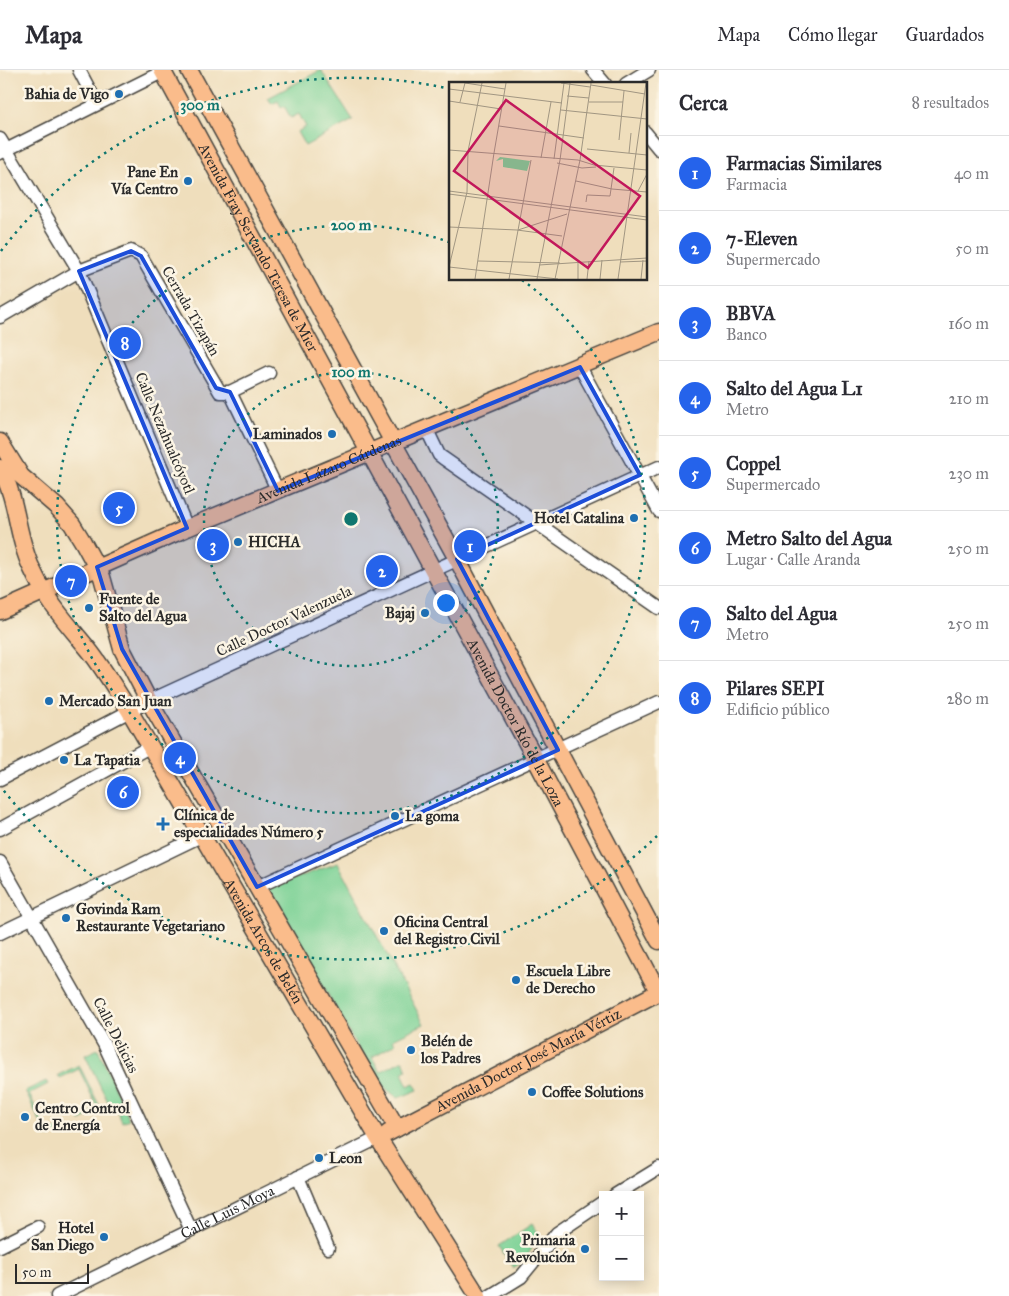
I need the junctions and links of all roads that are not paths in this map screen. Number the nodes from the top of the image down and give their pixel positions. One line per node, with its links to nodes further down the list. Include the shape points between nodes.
1 (79, 70): 8 (street)
2 (189, 70): 20 (main road, Avenida Fray Servando Teresa de Mier)
3 (593, 70): 6 (street)
4 (649, 70): 7 (street)
5 (164, 71): 8 (street); 21 (main road, Avenida Fray Servando Teresa de Mier)
6 (603, 82)
7 (629, 82)
8 (97, 104): 10 (street)
9 (646, 133): 11 (street)
10 (2, 147): 12 (street, Calle Nezahualcóyotl)
11 (659, 149)
12 (79, 271): 13 (street, Cerrada Tizapán); 17 (street, Cerrada Tizapán, via 125,252 141,256 216,388 220,392); 28 (street, Calle Nezahualcóyotl)
13 (0, 317)
14 (659, 332): 15 (main road, Avenida Lázaro Cárdenas)
15 (580, 367): 18 (main road, Avenida Lázaro Cárdenas); 24 (street)
16 (269, 373): 17 (street)
17 (230, 392): 25 (street)
18 (427, 430): 20 (main road, Avenida Lázaro Cárdenas); 27 (street, via 440,455)
19 (0, 442): 30 (main road, Avenida Arcos de Belén, via 26,483 72,524)
20 (394, 444): 21 (main road, Avenida Lázaro Cárdenas); 29 (main road, Avenida Doctor Río de la Loza)
21 (370, 454): 25 (main road, Avenida Lázaro Cárdenas); 31 (main road, Avenida Doctor Río de la Loza)
22 (659, 467): 24 (street, Calle Doctor Valenzuela)
23 (0, 468): 32 (main road, Avenida Arcos de Belén, via 12,492 22,544)
24 (640, 475): 26 (street); 27 (street, Calle Doctor Valenzuela)
25 (278, 491): 28 (main road, Avenida Lázaro Cárdenas)
26 (659, 511)
27 (535, 523): 29 (street, Calle Doctor Valenzuela); 33 (street)
28 (187, 528): 30 (main road, Avenida Lázaro Cárdenas)
29 (457, 559): 31 (street, Calle Doctor Valenzuela); 39 (main road, Avenida Doctor Río de la Loza)
30 (97, 567): 32 (main road, Avenida Lázaro Cárdenas); 35 (main road, Avenida Arcos de Belén, via 122,649)
31 (433, 570): 35 (street, Calle Doctor Valenzuela); 40 (main road, Avenida Doctor Río de la Loza)
32 (42, 590): 34 (main road, Avenida Lázaro Cárdenas); 37 (main road, Avenida Arcos de Belén, via 88,649)
33 (659, 608)
34 (0, 611)
35 (149, 701): 37 (street, Calle Doctor Valenzuela); 45 (main road, Avenida Arcos de Belén)
36 (659, 702): 39 (street)
37 (129, 710): 38 (main road, Avenida Arcos de Belén); 41 (street, Calle Doctor Valenzuela)
38 (151, 746): 42 (street); 43 (main road, Avenida Arcos de Belén)
39 (558, 750): 40 (street); 48 (main road, Avenida Doctor Río de la Loza)
40 (536, 760): 45 (street); 49 (main road, Avenida Doctor Río de la Loza)
41 (0, 779)
42 (0, 829)
43 (203, 835): 46 (street); 51 (main road, Avenida Arcos de Belén)
44 (0, 862): 46 (street, Calle Delicias)
45 (257, 887): 50 (main road, Avenida Arcos de Belén)
46 (33, 918): 47 (street); 57 (street, Calle Delicias, via 104,1044)
47 (0, 934)
48 (659, 941)
49 (659, 993): 50 (main road, Avenida Doctor José María Vértiz)
50 (396, 1128): 51 (main road, Calle Luis Moya)
51 (378, 1138): 53 (street, Calle Luis Moya); 63 (main road, Avenida Arcos de Belén)
52 (659, 1168): 54 (street)
53 (298, 1178): 57 (street, Calle Luis Moya); 59 (street)
54 (621, 1191)
55 (599, 1205): 61 (street, via 557,1233 521,1278)
56 (38, 1227): 58 (street)
57 (190, 1230): 60 (street, Calle Luis Moya)
58 (0, 1246)
59 (328, 1248)
60 (79, 1291): 62 (street, Calle Luis Moya)
61 (495, 1293)
62 (57, 1296)
63 (478, 1296)

